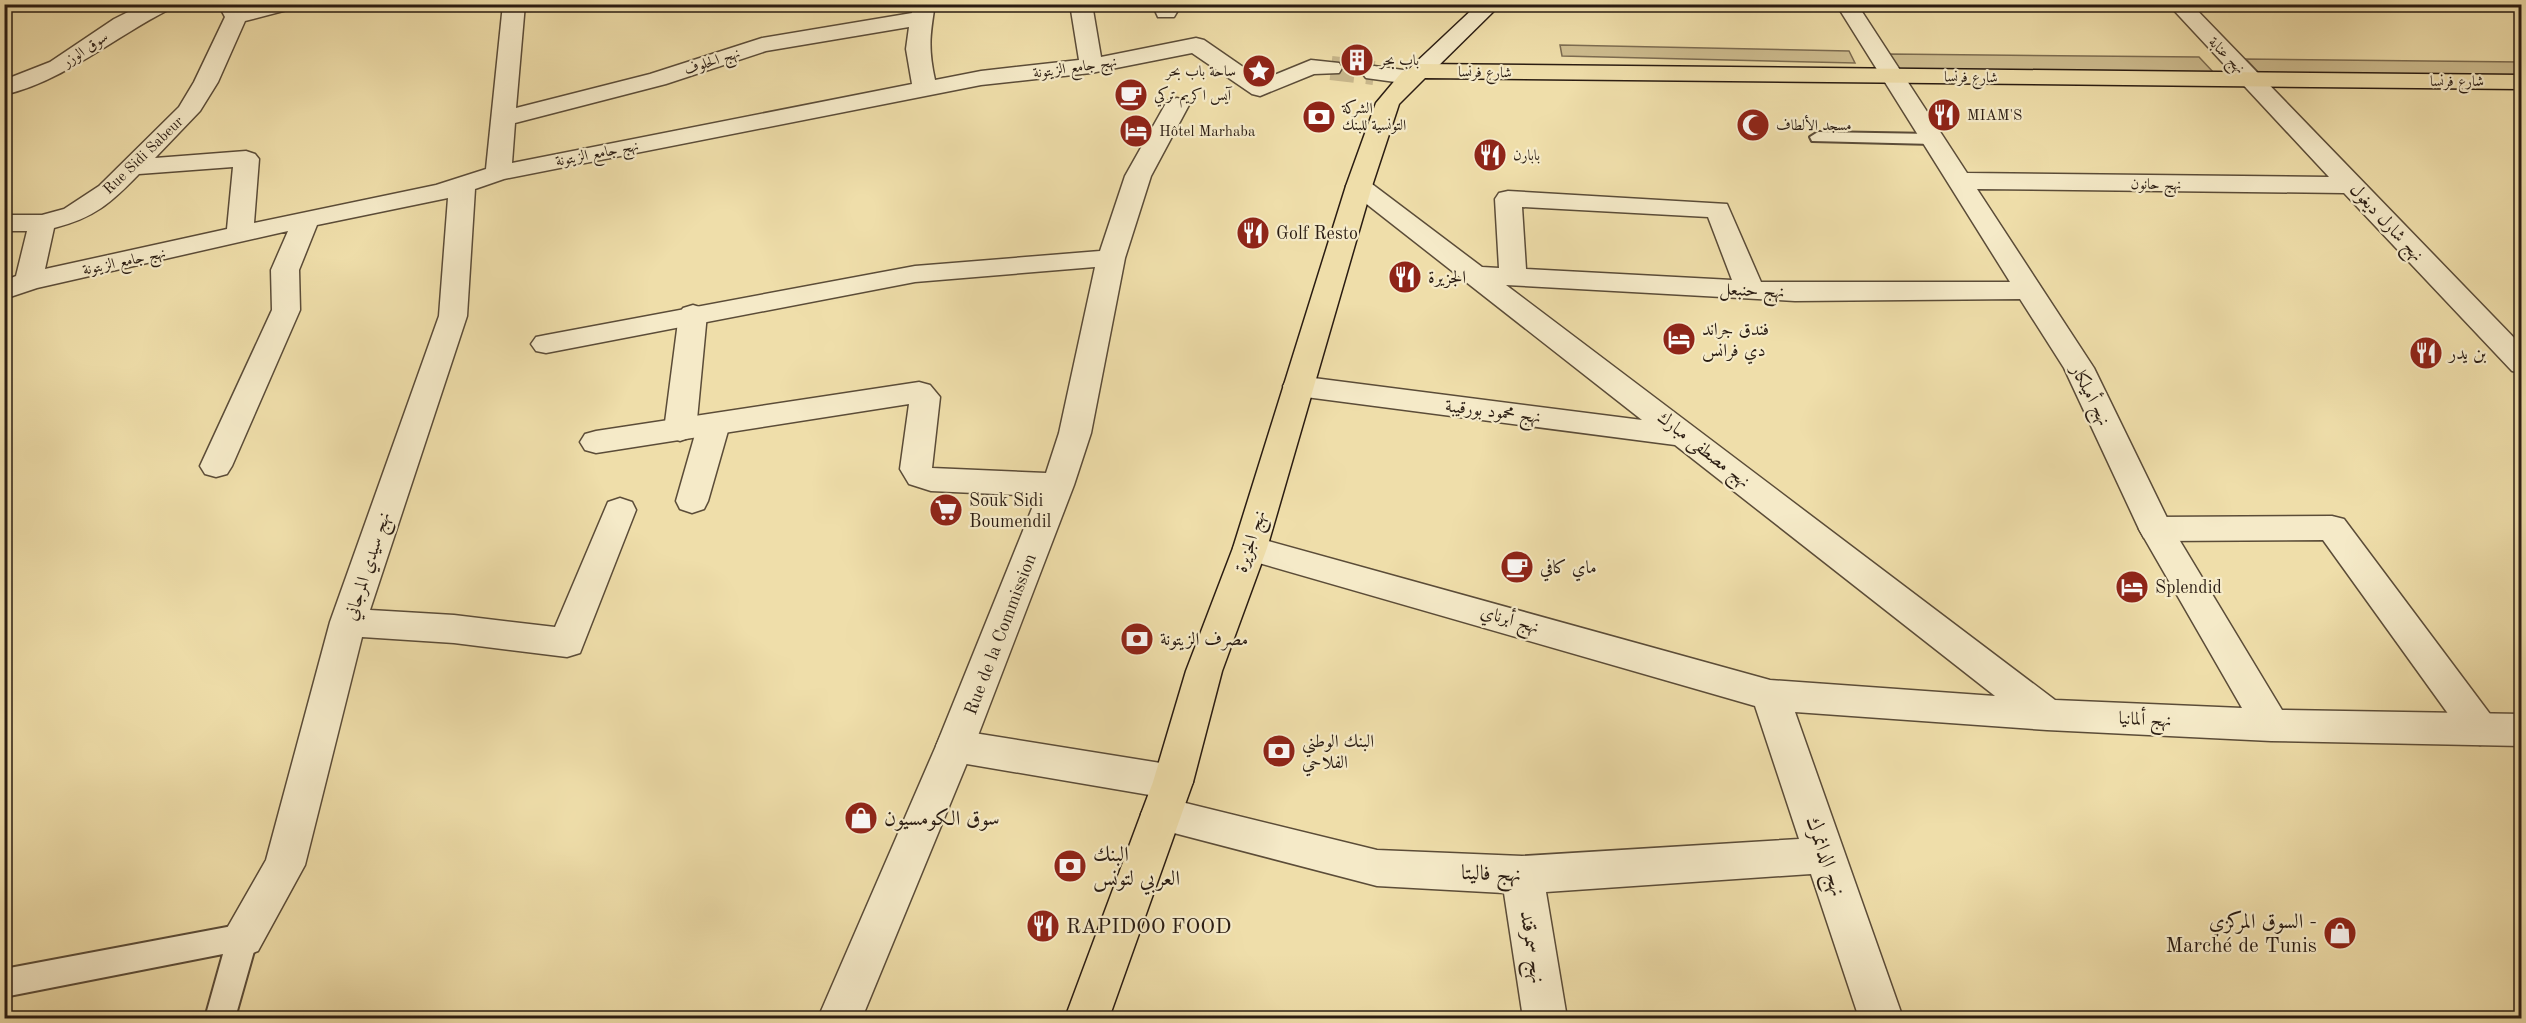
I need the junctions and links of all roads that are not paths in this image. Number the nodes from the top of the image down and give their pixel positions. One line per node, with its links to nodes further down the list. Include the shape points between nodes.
1 (162, 4): 12 (street, سوق الوزر, via 122,24)
2 (284, 4): 8 (street)
3 (514, 4): 22 (street)
4 (1080, 4): 11 (street)
5 (1491, 4): 15 (street)
6 (1846, 4): 16 (street, نهج أميلكار)
7 (2178, 4): 17 (street, نهج عنابة)
8 (232, 11): 25 (street, Rue Sidi Sabeur, via 206,82 188,111)
9 (924, 11): 20 (street, via 917,49); 22 (street, نهج الحلوف, via 762,45 658,79)
10 (15, 63): 12 (street)
11 (1091, 66): 13 (street, نهج جامع الزيتونة, via 1196,45 1260,88 1311,67); 20 (street, نهج جامع الزيتونة, via 981,78)
12 (58, 67): 19 (street, سوق الوزر)
13 (1331, 68)
14 (1374, 73): 15 (street)
15 (1415, 74): 16 (main road, شارع فرنسا); 30 (main road, نهج الجزيرة, via 1388,103)
16 (1891, 76): 17 (main road, شارع فرنسا); 24 (street, نهج أميلكار)
17 (2252, 79): 18 (main road, شارع فرنسا); 28 (street, نهج شارل ديغول)
18 (2522, 82)
19 (4, 88)
20 (925, 89): 26 (street, نهج جامع الزيتونة)
21 (1177, 105): 35 (street, Rue de la Commission, via 1138,176)
22 (502, 119): 26 (street)
23 (1818, 137): 24 (lane)
24 (1933, 139): 27 (street, نهج أميلكار)
25 (136, 167): 33 (street, Rue Sidi Sabeur, via 73,215); 34 (street, via 246,159)
26 (498, 173): 29 (street, نهج جامع الزيتونة)
27 (1960, 181): 28 (street, نهج حانون); 40 (street, نهج أميلكار)
28 (2352, 185): 44 (street, نهج شارل ديغول)
29 (462, 186): 31 (street, نهج جامع الزيتونة); 56 (street, نهج سيدي المرجاني, via 453,316)
30 (1359, 186): 36 (street, نهج مصطفى مبارك); 45 (main road, نهج الجزيرة)
31 (306, 219): 34 (street, نهج جامع الزيتونة); 50 (street, via 285,270 286,310)
32 (4, 223): 33 (street, Rue Sidi Sabeur)
33 (42, 223): 38 (street)
34 (240, 235): 38 (street, نهج جامع الزيتونة)
35 (1111, 258): 42 (street, via 915,274); 51 (street, Rue de la Commission, via 1075,433)
36 (1476, 275): 37 (street, نهج حنبعل); 48 (street, نهج مصطفى مبارك)
37 (1513, 277): 39 (street, نهج حنبعل); 39 (street, via 1508,199 1718,210)
38 (30, 281): 41 (street, نهج جامع الزيتونة)
39 (1750, 290): 40 (street, نهج حنبعل)
40 (2028, 290): 54 (street, نهج أميلكار, via 2079,368)
41 (4, 291)
42 (693, 314): 43 (street); 47 (street)
43 (546, 344)
44 (2522, 364)
45 (1298, 386): 48 (street, نهج محمود بورقيبة); 55 (main road, نهج الجزيرة)
46 (714, 424): 47 (street); 51 (street, via 919,392 925,397 916,470 920,476 931,480); 52 (street)
47 (680, 430): 49 (street)
48 (1687, 436): 58 (street, نهج مصطفى مبارك)
49 (596, 442)
50 (216, 466)
51 (1058, 485): 62 (street, Rue de la Commission)
52 (692, 501)
53 (620, 510): 56 (street, via 567,643 454,629)
54 (2156, 529): 59 (street, نهج أميلكار); 60 (street, via 2332,528)
55 (1250, 548): 57 (street, نهج أبرناي); 63 (main road, نهج الجزيرة, via 1204,670)
56 (348, 622): 66 (street, نهج سيدي المرجاني, via 285,865)
57 (1770, 695): 58 (street, نهج ألمانيا); 64 (street, نهج الدانمرك)
58 (2047, 715): 59 (street, نهج ألمانيا)
59 (2271, 724): 60 (street, نهج ألمانيا)
60 (2480, 729): 61 (street, نهج ألمانيا)
61 (2522, 730)
62 (955, 746): 63 (street, نهج فاليتا); 69 (street, Rue de la Commission)
63 (1167, 798): 65 (street, نهج فاليتا, via 1377,868); 70 (main road, نهج الجزيرة)
64 (1827, 855): 65 (street, نهج فاليتا); 72 (street, نهج الدانمرك)
65 (1522, 875): 71 (street, نهج سمرقند)
66 (243, 938): 67 (lane); 68 (lane)
67 (4, 983)
68 (220, 1018)
69 (840, 1018)
70 (1087, 1018)
71 (1545, 1018)
72 (1881, 1018)

